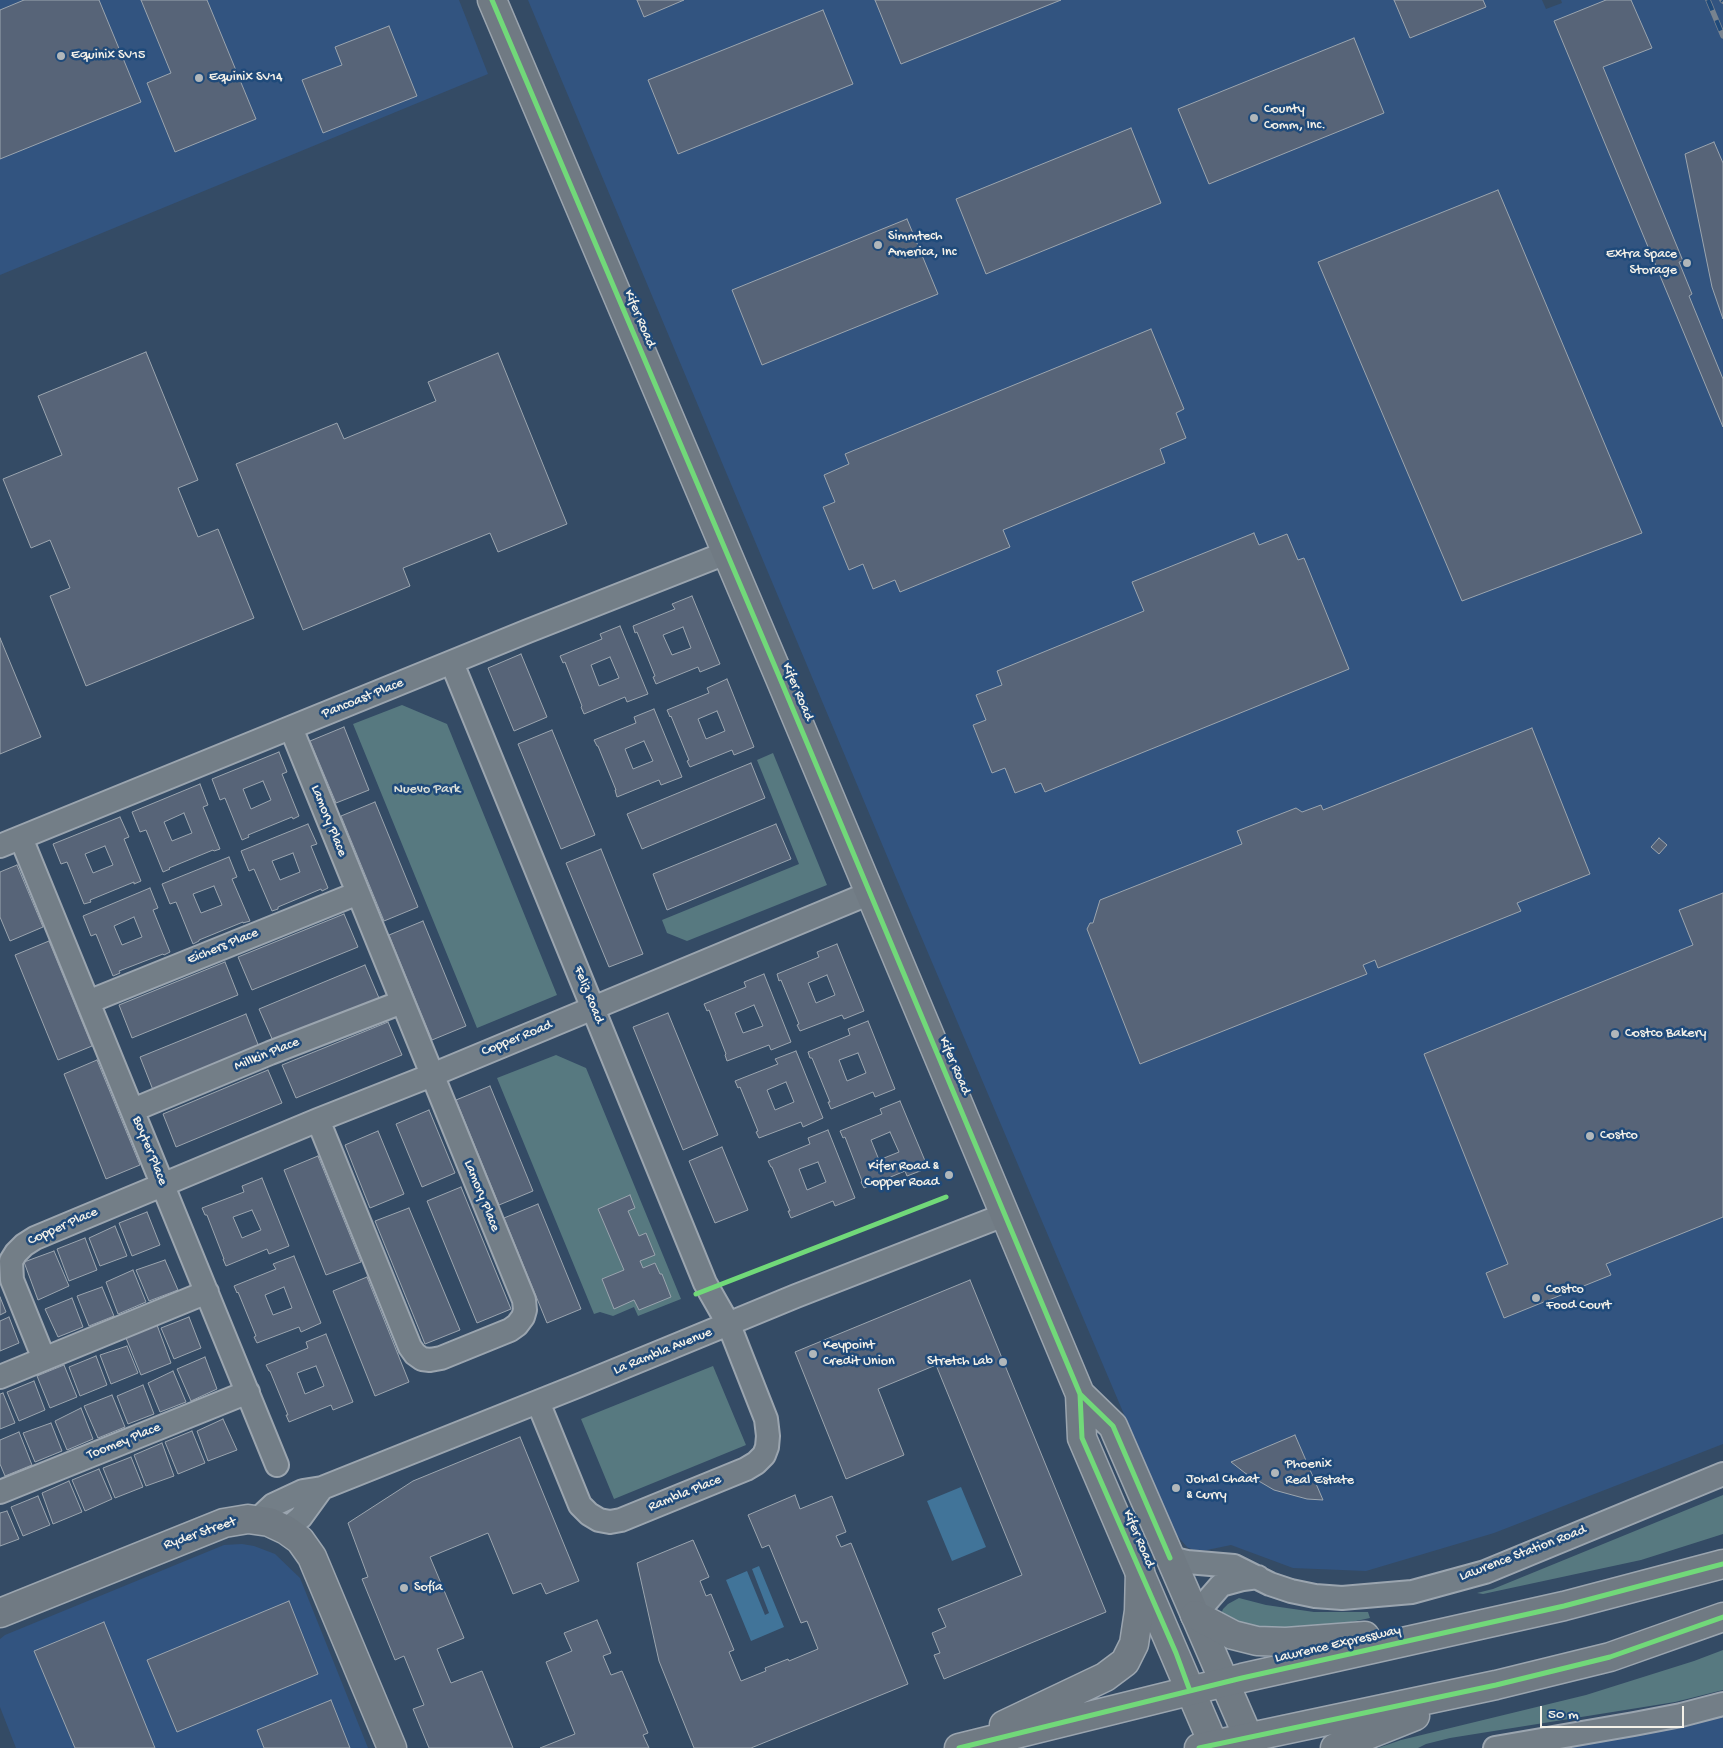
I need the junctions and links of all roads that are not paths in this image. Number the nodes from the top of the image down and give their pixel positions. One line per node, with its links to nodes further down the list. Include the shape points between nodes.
1 (492, 0): 2 (main road, Kifer Road)
2 (726, 553): 3 (street, Pancoast Place); 8 (main road, Kifer Road)
3 (452, 663): 4 (street, Pancoast Place); 11 (street, Feliz Road)
4 (291, 728): 5 (street, Pancoast Place); 7 (street, Lamory Place)
5 (21, 838): 6 (street, Pancoast Place); 9 (street, Boyter Place)
6 (0, 846)
7 (358, 893): 9 (street, Eichers Place); 10 (street, Lamory Place)
8 (870, 893): 11 (street, Copper Road); 16 (main road, Kifer Road)
9 (88, 1002): 13 (street, Boyter Place)
10 (402, 1002): 12 (street, Lamory Place); 13 (street, Millkin Place)
11 (593, 1008): 12 (street, Copper Road); 18 (street, Feliz Road, via 705,1283)
12 (432, 1075): 14 (street, Copper Road); 14 (street, Lamory Place, via 524,1300 525,1310 517,1325 510,1330 441,1358 422,1359 410,1346)
13 (133, 1110): 15 (street, Boyter Place)
14 (318, 1120): 15 (street, Copper Road)
15 (163, 1184): 17 (street, Boyter Place); 19 (street, Copper Place, via 35,1238 16,1253 11,1261 12,1280)
16 (1004, 1215): 18 (street, La Rambla Avenue); 22 (main road, Kifer Road)
17 (207, 1292): 19 (street); 21 (street, Boyter Place)
18 (728, 1325): 23 (street, La Rambla Avenue); 23 (street, Rambla Place, via 766,1419 768,1436 764,1454 746,1469 639,1513 610,1522 599,1520 580,1505)
19 (44, 1359): 20 (street)
20 (0, 1377)
21 (248, 1392): 24 (street, Boyter Place); 27 (street, Toomey Place)
22 (1080, 1394): 30 (main road, Kifer Road, via 1113,1426); 32 (main road, Kifer Road, via 1082,1438)
23 (538, 1402): 26 (street, La Rambla Avenue)
24 (277, 1465)
25 (1723, 1474): 33 (street, Lawrence Station Road, via 1485,1572 1412,1592 1342,1598 1315,1596 1291,1591)
26 (322, 1488): 28 (street, La Rambla Avenue, via 303,1491 273,1505); 29 (street, via 301,1517)
27 (0, 1492)
28 (257, 1520): 29 (main road, Ryder Street); 34 (main road, Ryder Street, via 236,1520 211,1527)
29 (286, 1530): 44 (main road, Ryder Street, via 306,1547 318,1570)
30 (1170, 1558): 33 (street, Lawrence Station Road, via 1234,1566); 35 (main road, Kifer Road)
31 (1723, 1564): 37 (main road, Lawrence Expressway, via 1564,1606)
32 (1140, 1571): 40 (main road, Kifer Road); 45 (main road, via 1134,1644 1125,1662 1105,1677)
33 (1258, 1577): 35 (street, via 1221,1585)
34 (0, 1613)
35 (1195, 1615): 37 (main road, via 1233,1635 1257,1641 1286,1642); 38 (main road, Kifer Road)
36 (1723, 1617): 39 (main road, via 1610,1657)
37 (1451, 1630): 38 (main road, Lawrence Expressway)
38 (1224, 1682): 40 (main road, Lawrence Expressway); 42 (main road, Kifer Road)
39 (1496, 1684): 42 (main road); 47 (main road)
40 (1190, 1691): 43 (main road, Kifer Road); 46 (main road, Lawrence Expressway)
41 (1723, 1704): 48 (street, via 1662,1719)
42 (1251, 1743): 43 (main road)
43 (1209, 1747)
44 (392, 1748)
45 (954, 1748)
46 (959, 1748)
47 (1335, 1748)
48 (1495, 1748)

